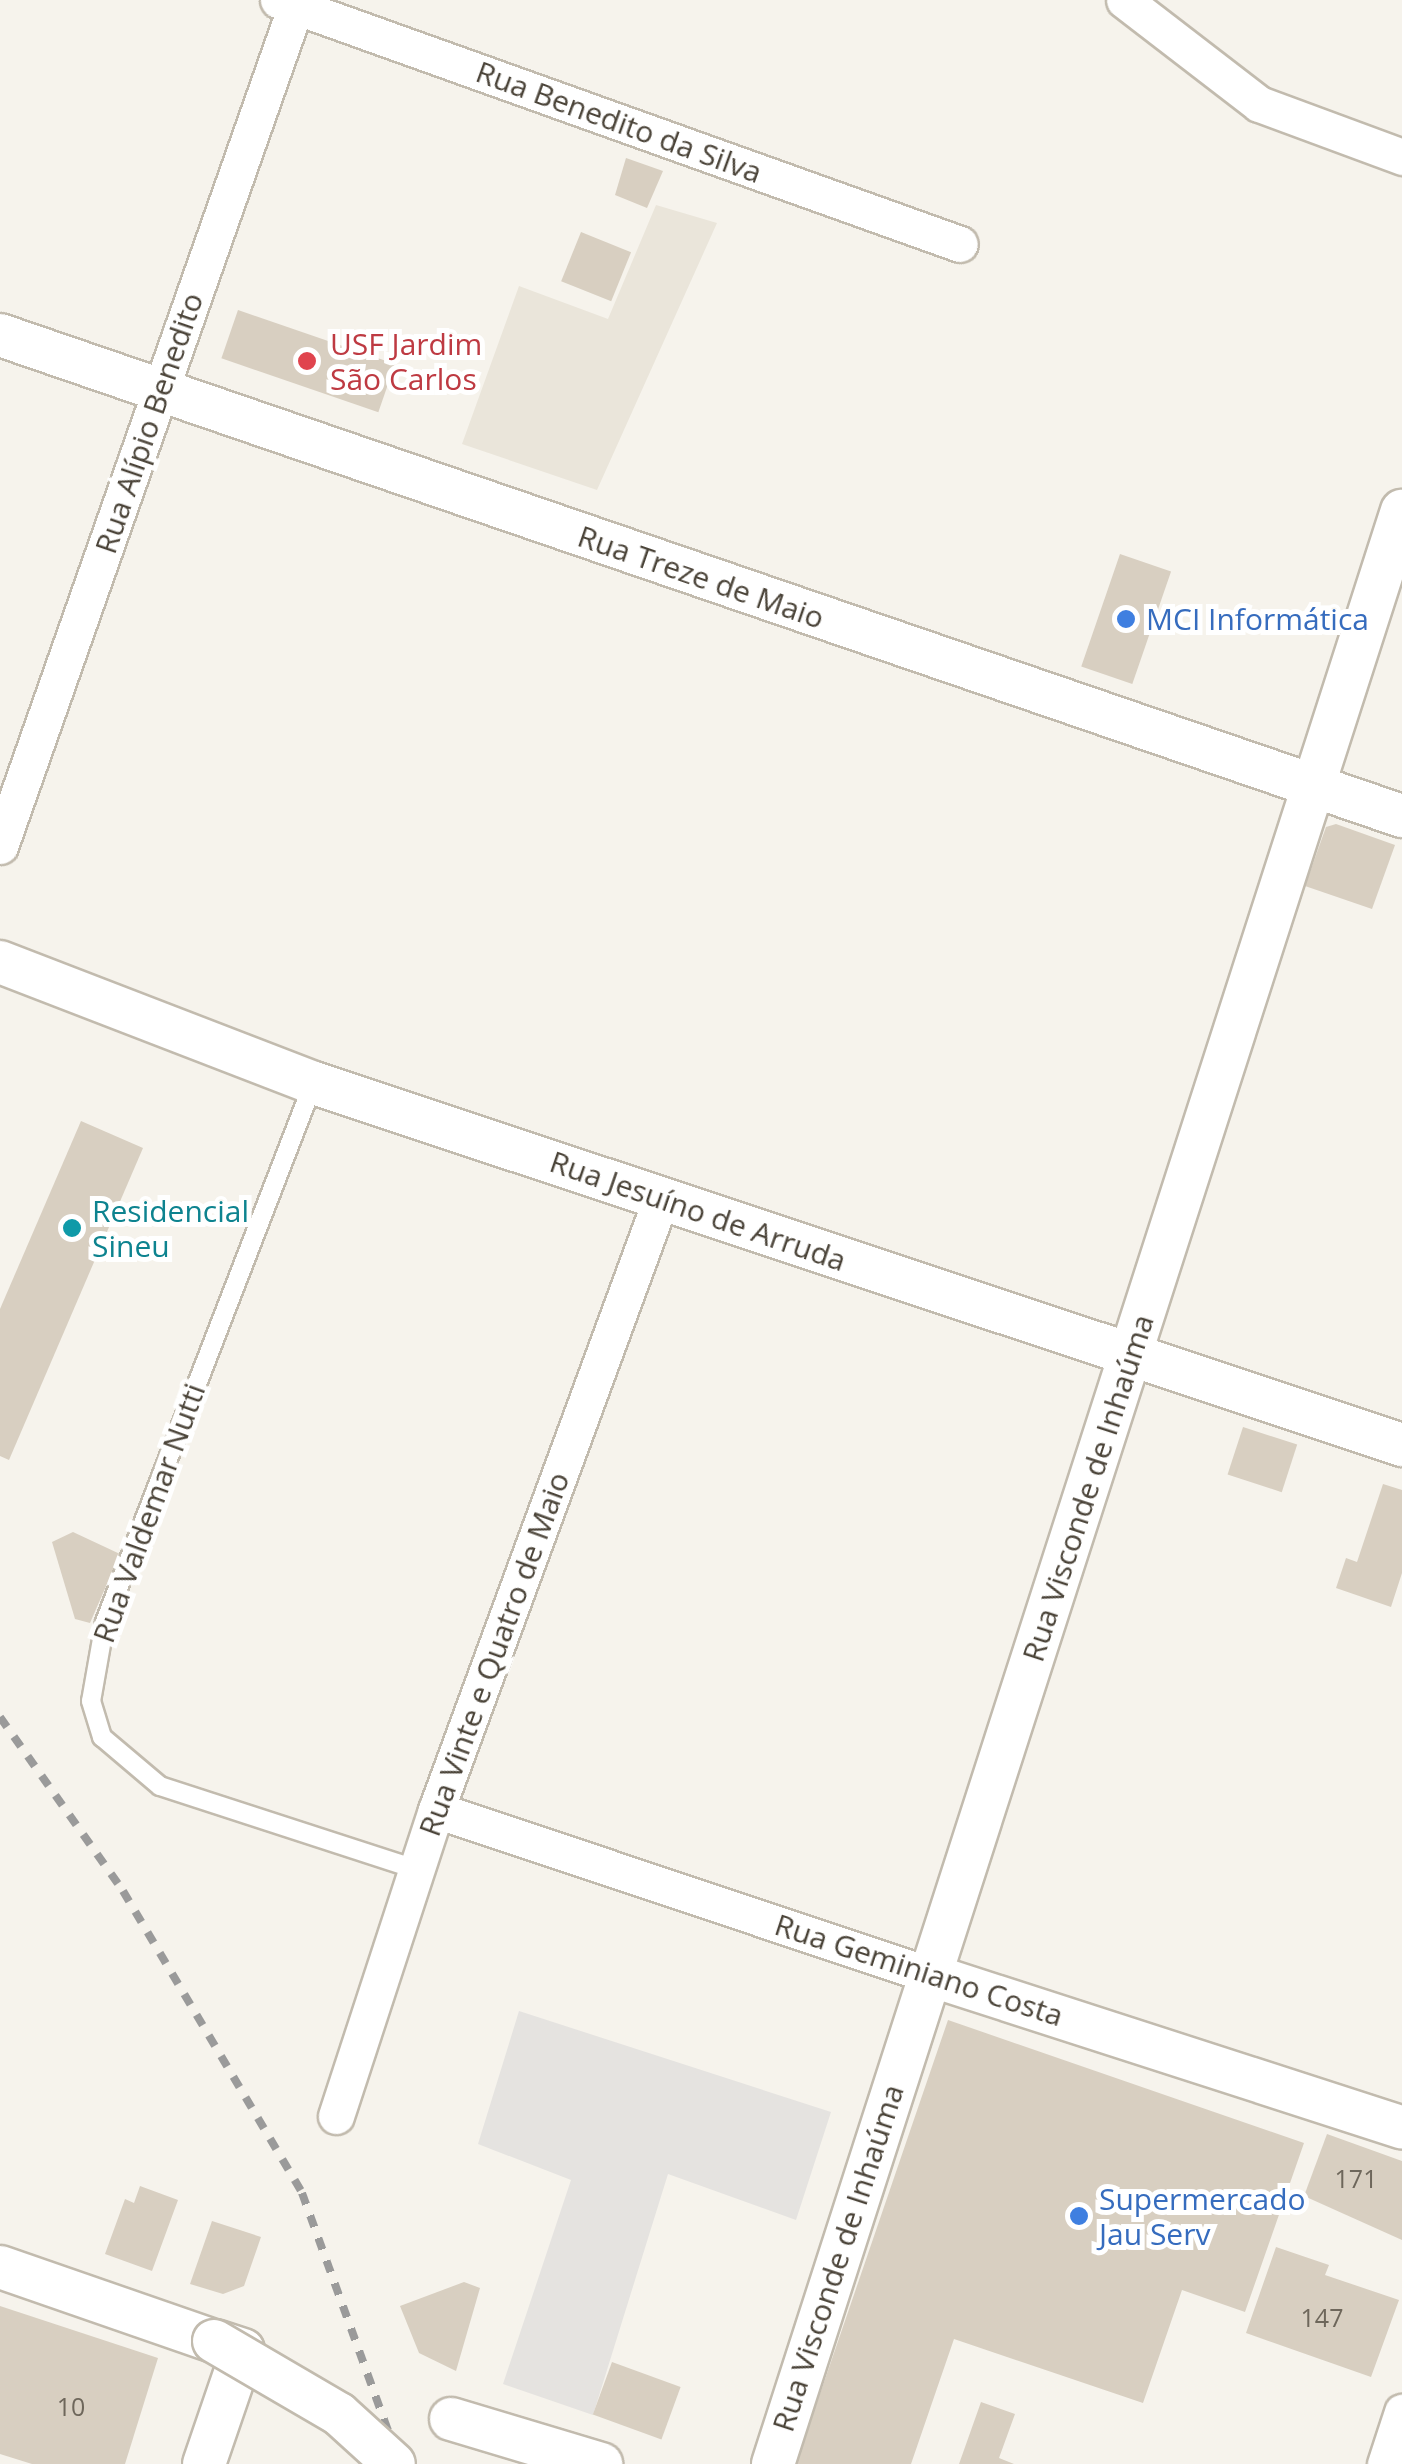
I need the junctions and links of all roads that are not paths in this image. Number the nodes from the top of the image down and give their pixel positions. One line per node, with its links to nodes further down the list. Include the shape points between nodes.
1 (1124, 0): 3 (street, via 1259,104)
2 (290, 2): 4 (street, Rua Benedito da Silva); 6 (street, Rua Alípio Benedito)
3 (1402, 157)
4 (960, 244)
5 (0, 335): 6 (street, Rua Treze de Maio)
6 (160, 392): 8 (street, Rua Treze de Maio); 10 (street, Rua Alípio Benedito)
7 (1402, 512): 8 (street, Rua Visconde de Inhaúma)
8 (1317, 786): 9 (street, Rua Treze de Maio); 14 (street, Rua Visconde de Inhaúma)
9 (1402, 816)
10 (0, 846)
11 (0, 962): 12 (street, Rua Jesuíno de Arruda)
12 (314, 1083): 13 (street, Rua Jesuíno de Arruda); 17 (lane, Rua Valdemar Nutti, via 105,1622 90,1701 102,1738 160,1786)
13 (662, 1196): 14 (street, Rua Jesuíno de Arruda); 16 (street, Rua Vinte e Quatro de Maio)
14 (1129, 1359): 15 (street, Rua Jesuíno de Arruda); 18 (street, Rua Visconde de Inhaúma)
15 (1402, 1445)
16 (436, 1810): 17 (street, Rua Vinte e Quatro de Maio); 18 (street, Rua Geminiano Costa)
17 (415, 1869): 19 (street, Rua Vinte e Quatro de Maio)
18 (930, 1975): 20 (street, Rua Geminiano Costa); 28 (street, Rua Visconde de Inhaúma)
19 (336, 2116)
20 (1402, 2128)
21 (0, 2266): 22 (street)
22 (222, 2344): 25 (street); 26 (street, bridge, via 339,2414)
23 (1402, 2412): 29 (street)
24 (451, 2419): 27 (street)
25 (204, 2464)
26 (394, 2464)
27 (601, 2464)
28 (774, 2464)
29 (1385, 2464)

